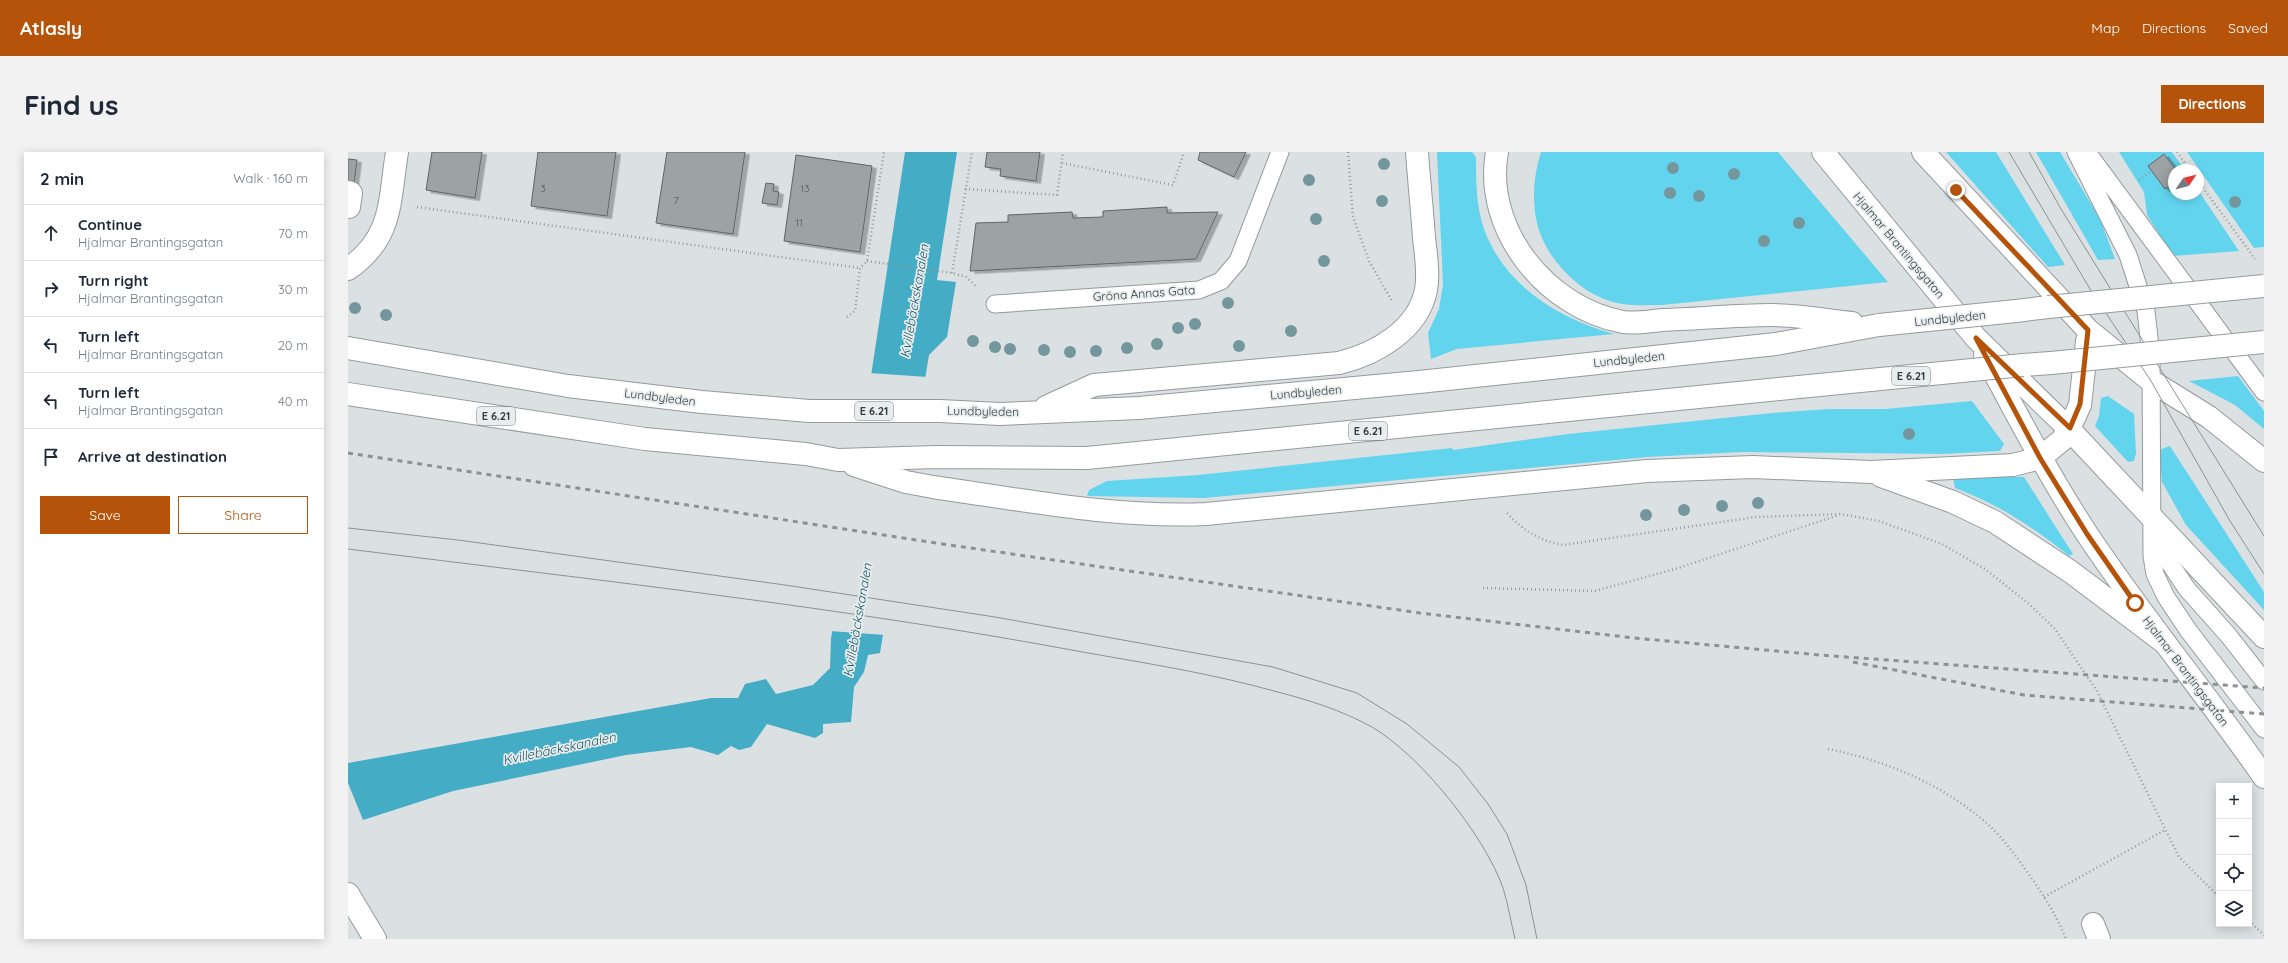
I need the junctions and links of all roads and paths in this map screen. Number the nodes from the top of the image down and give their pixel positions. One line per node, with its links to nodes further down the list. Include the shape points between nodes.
1 (397, 152): 21 (main road)
2 (884, 152): 22 (path)
3 (972, 152): 19 (path)
4 (1063, 152): 15 (path)
5 (1184, 152): 15 (path, via 1172,185)
6 (1280, 152): 28 (lane, Gröna Annas Gata, via 1238,261 1221,281 1199,290)
7 (1348, 152): 29 (path, via 1353,217 1370,262)
8 (1417, 152): 39 (main road, via 1427,269 1426,290 1419,310 1412,320 1390,340 1361,358 1339,363 1094,385)
9 (1497, 152): 31 (main road, via 1494,167 1497,203 1509,235 1540,277 1595,315 1624,322 1771,315)
10 (1823, 152): 33 (main road, Hjalmar Brantingsgatan)
11 (1923, 152): 32 (main road)
12 (2076, 152): 36 (lane, via 2128,255 2146,311)
13 (2087, 152): 37 (lane)
14 (2177, 152): 16 (path)
15 (1062, 163): 19 (path, via 1057,195)
16 (2186, 164)
17 (2151, 171): 18 (path)
18 (2141, 179)
19 (966, 189): 26 (path)
20 (2204, 189): 24 (path)
21 (389, 203): 23 (main road, via 386,224 375,245); 25 (path)
22 (867, 261): 25 (path); 26 (path)
23 (355, 264)
24 (2260, 265)
25 (860, 268): 30 (path, via 855,311)
26 (952, 273): 28 (path, via 966,277)
27 (2264, 286): 31 (main road, Lundbyleden / E 6.21, bridge)
28 (995, 304)
29 (1395, 307)
30 (847, 317)
31 (1879, 325): 39 (main road, Lundbyleden / E 6.21, via 1776,344 1411,382 1170,405)
32 (2088, 330): 36 (main road, via 2118,357); 40 (main road, via 2080,404)
33 (1976, 338): 40 (main road, Hjalmar Brantingsgatan); 41 (main road, Hjalmar Brantingsgatan)
34 (2264, 342): 42 (main road, E 6.21, bridge, via 1087,458 936,457)
35 (348, 348): 39 (main road, Lundbyleden / E 6.21, via 568,386 702,402 809,411 940,411 1000,414)
36 (2151, 381): 43 (main road, via 2208,417); 47 (lane)
37 (2264, 392)
38 (348, 394): 42 (main road, E 6.21, via 645,439 806,454)
39 (1036, 411)
40 (2070, 428): 41 (main road, via 2062,440); 47 (main road, Hjalmar Brantingsgatan)
41 (2040, 458): 44 (main road, via 2029,463 1994,467); 50 (main road, Hjalmar Brantingsgatan, via 2087,534)
42 (838, 460): 44 (main road, via 906,482 934,487 1102,511 1170,515 1206,514 1647,472 1753,466)
43 (2264, 461)
44 (1871, 472): 50 (main road, via 1953,502 1996,522 2071,572)
45 (1503, 508): 46 (path, via 1515,522 1530,533 1546,542 1563,545 1756,517)
46 (1841, 514): 48 (path, via 1675,569 1595,592); 55 (path, via 1879,521 1942,544 1985,569 2028,603 2055,629 2097,691)
47 (2153, 520): 49 (main road, Hjalmar Brantingsgatan); 51 (lane, via 2171,565 2187,589); 52 (lane, via 2152,556 2155,574 2166,597 2188,630)
48 (1484, 588)
49 (2264, 637)
50 (2165, 643): 54 (main road, Hjalmar Brantingsgatan)
51 (2264, 681)
52 (2264, 729)
53 (1828, 749): 58 (path, via 1872,759 1956,800 1984,820 2009,846)
54 (2264, 777)
55 (2165, 830): 57 (path, via 2179,857); 58 (path)
56 (348, 894): 61 (main road)
57 (2216, 894)
58 (2044, 897): 62 (path)
59 (2252, 924): 60 (path)
60 (2264, 935)
61 (375, 939)
62 (2066, 939)

